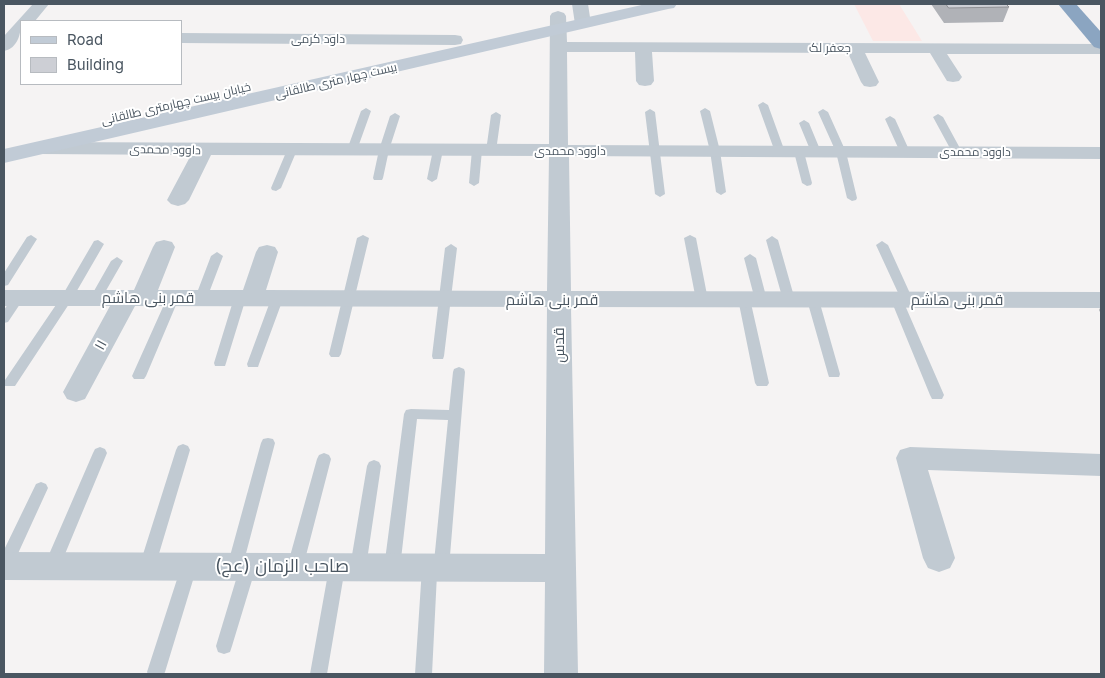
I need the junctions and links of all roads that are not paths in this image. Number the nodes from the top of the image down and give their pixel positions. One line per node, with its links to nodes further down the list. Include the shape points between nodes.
1 (41, 4): 5 (street)
2 (612, 4): 6 (main road, خیابان بیست چهارمتری طالقانی)
3 (668, 4): 6 (main road, بیست چهار متری طالقانی)
4 (1066, 4): 9 (highway)
5 (27, 20)
6 (570, 22): 8 (main road, خیابان بیست چهارمتری طالقانی); 10 (street, جعفر لک); 28 (main road, بیست چهار متری طالقانی); 35 (street, قدس)
7 (182, 38): 8 (street, داود کرمی)
8 (455, 40): 27 (main road, خیابان بیست چهارمتری طالقانی)
9 (1101, 43)
10 (643, 48): 11 (street, جعفر لک); 15 (street)
11 (854, 48): 12 (street, جعفر لک); 16 (street)
12 (935, 48): 13 (street, جعفر لک); 14 (street)
13 (1101, 49)
14 (953, 77)
15 (644, 81)
16 (870, 82)
17 (764, 105): 38 (lane)
18 (366, 111): 31 (lane)
19 (705, 111): 37 (lane)
20 (650, 112): 36 (lane)
21 (823, 112): 39 (lane)
22 (496, 114): 34 (lane)
23 (395, 116): 32 (lane)
24 (938, 117): 41 (lane)
25 (890, 119): 40 (lane)
26 (804, 123): 38 (lane)
27 (4, 144)
28 (39, 148): 29 (street, داوود محمدی); 43 (main road, بیست چهار متری طالقانی)
29 (203, 150): 30 (street, داوود محمدی); 52 (street)
30 (292, 150): 31 (street, داوود محمدی); 48 (lane)
31 (352, 150): 32 (street, داوود محمدی)
32 (384, 150): 33 (street, داوود محمدی); 44 (lane)
33 (438, 150): 34 (street, داوود محمدی); 45 (lane)
34 (484, 151): 35 (street, داوود محمدی); 46 (lane)
35 (558, 151): 36 (street, داوود محمدی); 75 (street, قدس)
36 (655, 151): 37 (street, داوود محمدی); 50 (lane)
37 (715, 151): 38 (street, داوود محمدی); 49 (lane)
38 (799, 152): 39 (street, داوود محمدی); 47 (lane)
39 (841, 152): 40 (street, داوود محمدی); 51 (lane)
40 (905, 152): 41 (street, داوود محمدی)
41 (957, 152): 42 (street, داوود محمدی)
42 (1101, 153)
43 (4, 156)
44 (378, 178)
45 (432, 179)
46 (474, 183)
47 (807, 183)
48 (276, 188)
49 (721, 192)
50 (660, 194)
51 (852, 198)
52 (178, 200)
53 (363, 238): 73 (lane)
54 (690, 238): 76 (lane)
55 (31, 239): 65 (lane)
56 (772, 240): 78 (lane)
57 (98, 244): 66 (lane)
58 (882, 245): 79 (lane)
59 (164, 247): 68 (street, ۱۱)
60 (451, 248): 74 (lane)
61 (267, 252): 71 (street)
62 (217, 256): 70 (lane)
63 (750, 258): 77 (lane)
64 (117, 261): 67 (lane)
65 (8, 292): 66 (street, قمر بنی هاشم); 81 (lane)
66 (67, 298): 67 (street, قمر بنی هاشم); 89 (lane)
67 (96, 298): 68 (street, قمر بنی هاشم)
68 (135, 298): 69 (street, قمر بنی هاشم); 91 (street, ۱۱)
69 (173, 298): 70 (street, قمر بنی هاشم); 88 (lane)
70 (201, 298): 71 (street, قمر بنی هاشم)
71 (246, 298): 72 (street, قمر بنی هاشم); 84 (lane)
72 (277, 299): 73 (street, قمر بنی هاشم); 85 (lane)
73 (349, 299): 74 (street, قمر بنی هاشم); 82 (lane)
74 (445, 299): 75 (street, قمر بنی هاشم); 83 (lane)
75 (559, 300): 76 (street, قمر بنی هاشم); 111 (street, قدس)
76 (702, 300): 77 (street, قمر بنی هاشم)
77 (752, 300): 78 (street, قمر بنی هاشم); 90 (lane)
78 (801, 300): 79 (street, قمر بنی هاشم); 87 (lane)
79 (902, 300): 80 (street, قمر بنی هاشم); 92 (lane)
80 (1101, 300)
81 (4, 320)
82 (335, 354)
83 (438, 356)
84 (220, 363)
85 (253, 364)
86 (459, 372): 93 (lane)
87 (834, 374)
88 (139, 376)
89 (10, 383)
90 (762, 383)
91 (76, 392)
92 (937, 395)
93 (455, 415): 109 (lane, via 411,414); 110 (lane)
94 (268, 443): 106 (lane)
95 (183, 450): 104 (lane)
96 (100, 453): 103 (lane)
97 (324, 459): 107 (lane)
98 (374, 466): 108 (lane)
99 (1101, 466): 101 (street, via 910,458)
100 (41, 488): 102 (lane)
101 (939, 558)
102 (4, 566): 103 (street, صاحب الزمان (عج))
103 (52, 566): 104 (street, صاحب الزمان (عج))
104 (146, 567): 105 (street, صاحب الزمان (عج))
105 (189, 567): 106 (street, صاحب الزمان (عج)); 113 (lane)
106 (241, 567): 107 (street, صاحب الزمان (عج)); 112 (lane)
107 (295, 567): 108 (street, صاحب الزمان (عج))
108 (348, 567): 109 (street, صاحب الزمان (عج)); 114 (lane)
109 (392, 568): 110 (street, صاحب الزمان (عج))
110 (435, 568): 111 (street, صاحب الزمان (عج)); 115 (lane)
111 (560, 568): 116 (street, قدس)
112 (224, 646)
113 (156, 672)
114 (318, 674)
115 (423, 674)
116 (561, 674)

